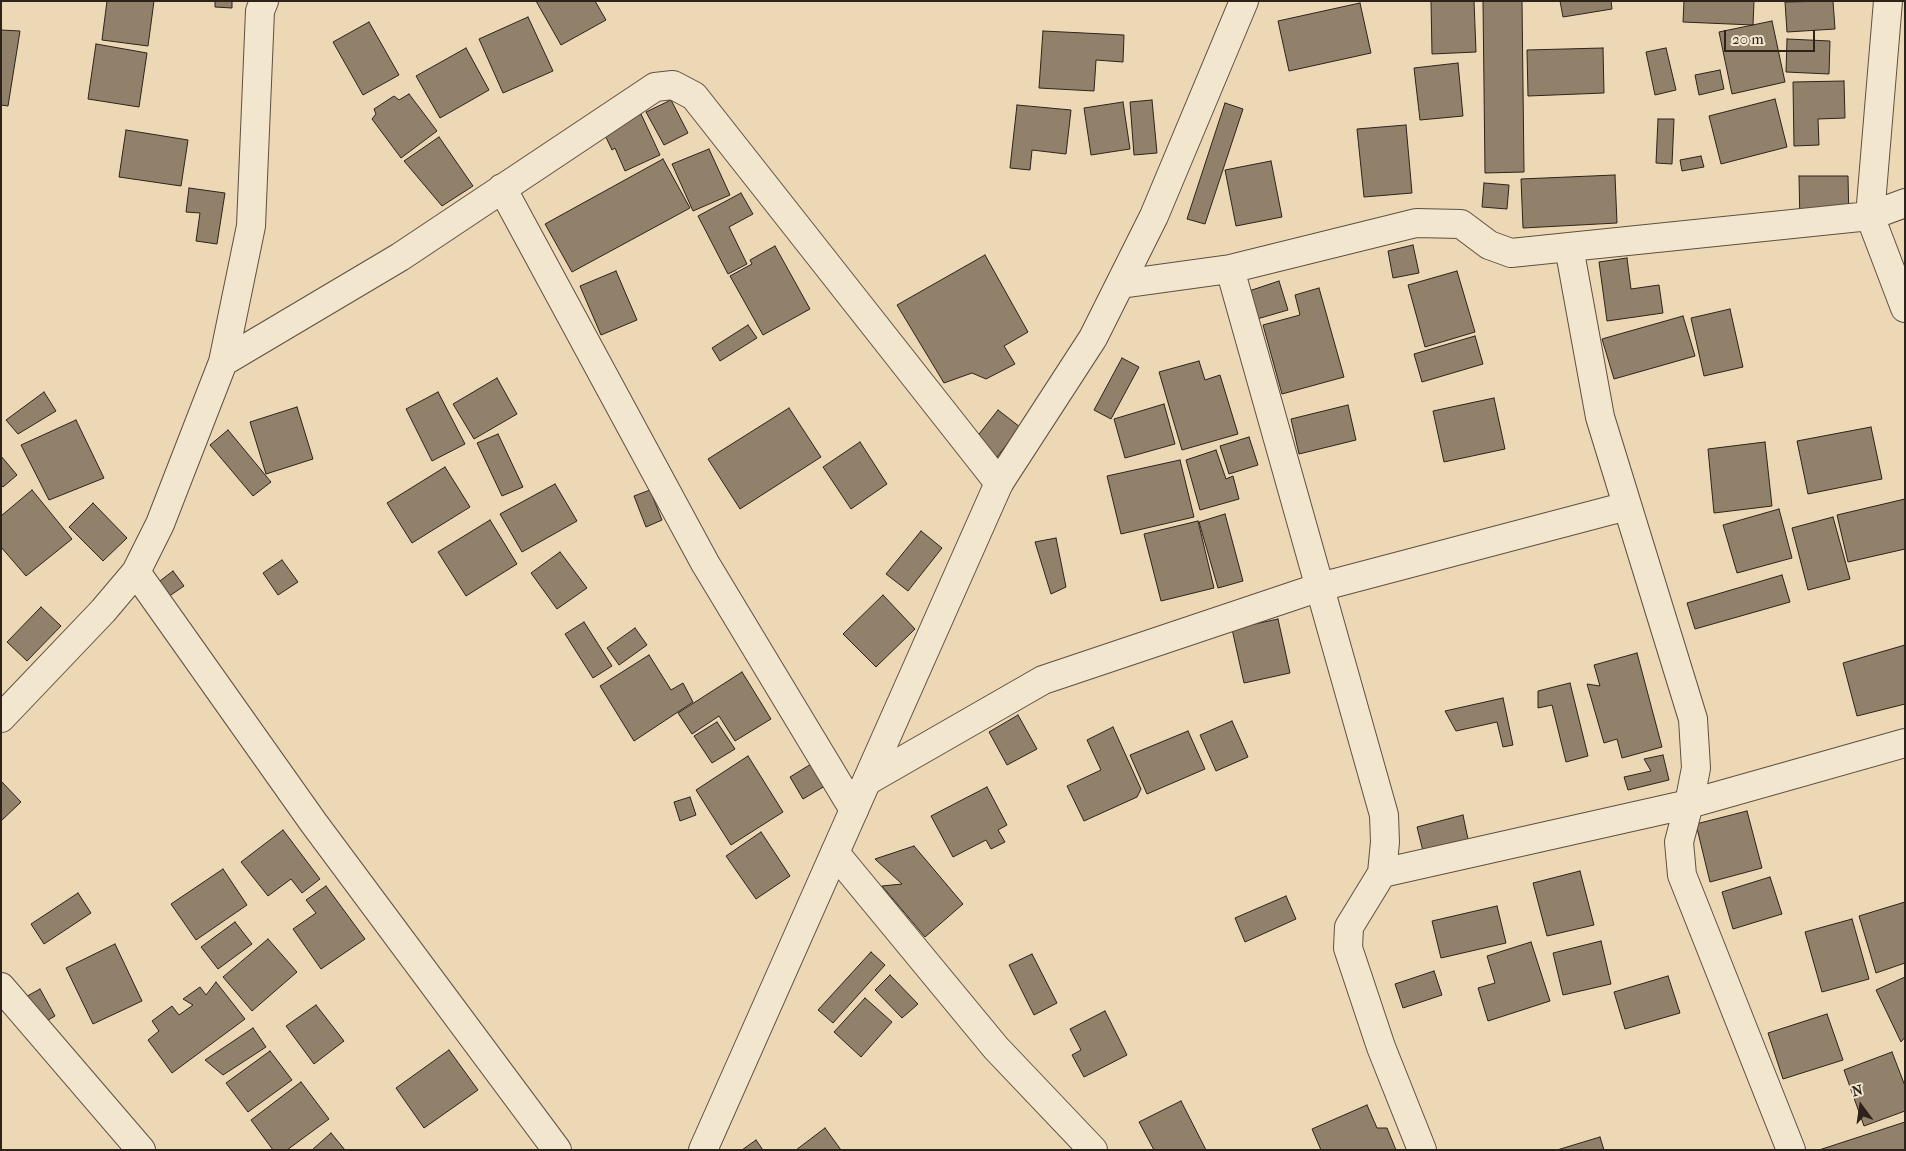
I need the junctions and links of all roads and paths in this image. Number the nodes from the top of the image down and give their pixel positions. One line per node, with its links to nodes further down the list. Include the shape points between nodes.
1 (264, 1): 11 (street, via 260,11 251,226)
2 (1244, 1): 9 (street, via 1154,216)
3 (1888, 1): 6 (street)
4 (502, 188): 11 (street, via 400,257); 12 (street, via 655,87 673,85 694,96); 20 (street, via 705,563)
5 (1905, 203): 6 (street)
6 (1870, 216): 7 (street); 10 (street)
7 (1569, 247): 8 (street, via 1511,253 1489,245 1461,224 1416,223); 13 (street, via 1600,417)
8 (1230, 269): 9 (street); 15 (street)
9 (1120, 284): 12 (street, via 1094,338)
10 (1905, 308)
11 (223, 362): 14 (street, via 160,524)
12 (999, 484): 18 (street)
13 (1627, 506): 15 (street); 19 (street, via 1693,719 1696,768)
14 (136, 572): 16 (street); 25 (street, via 313,822)
15 (1320, 587): 18 (street, via 1044,680); 22 (street, via 1384,815)
16 (1, 718)
17 (1905, 743): 19 (street)
18 (867, 781): 20 (street)
19 (1689, 804): 22 (street); 29 (street, via 1678,842 1682,875)
20 (854, 810): 21 (street)
21 (835, 853): 26 (street); 27 (street, via 996,1048)
22 (1382, 873): 28 (street, via 1349,927 1348,948 1381,1047)
23 (1, 987): 24 (street)
24 (141, 1150)
25 (557, 1150)
26 (703, 1150)
27 (1093, 1150)
28 (1422, 1150)
29 (1791, 1150)

